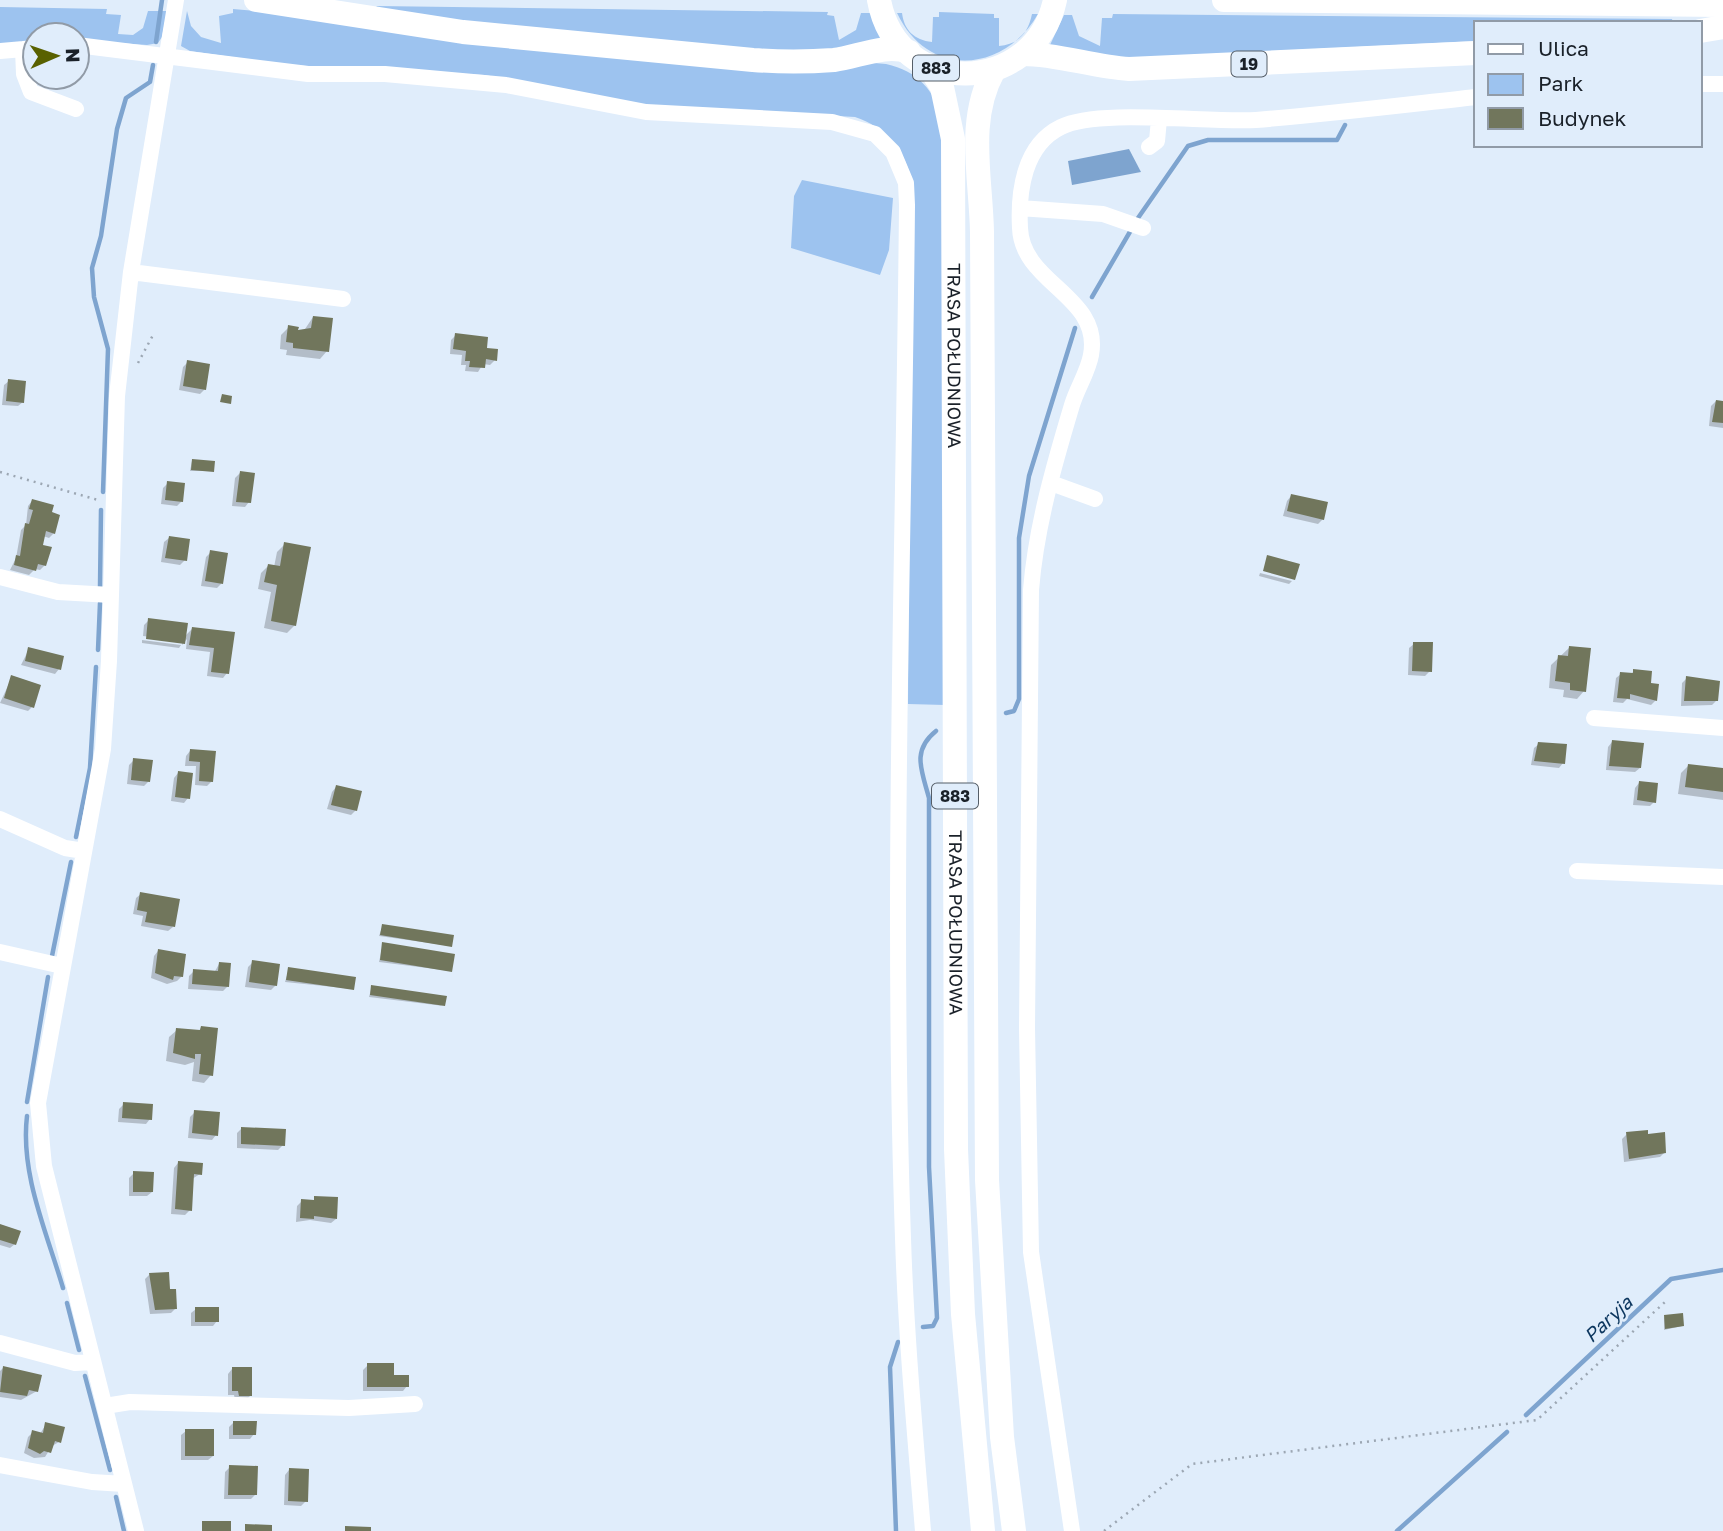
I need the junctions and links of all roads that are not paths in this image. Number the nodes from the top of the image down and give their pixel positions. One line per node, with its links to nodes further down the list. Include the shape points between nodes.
1 (176, 0): 14 (street)
2 (256, 0): 15 (highway, via 463,32 753,61 835,60 888,48)
3 (879, 0): 15 (highway, 883, via 888,26)
4 (1055, 0): 13 (highway, 883, via 1044,31)
5 (1224, 0): 6 (highway)
6 (1723, 5)
7 (1723, 27): 8 (highway)
8 (1702, 31)
9 (91, 47): 14 (street)
10 (21, 49): 11 (street)
11 (0, 51)
12 (1474, 53): 13 (highway, 19, via 1129,69)
13 (1023, 54): 16 (highway, 883)
14 (167, 55): 26 (street); 47 (street, via 308,74 385,74 506,85 646,112 832,122 875,134 893,152 906,183 899,948 903,1224)
15 (918, 59): 16 (highway, 883, via 961,74); 48 (highway, TRASA POŁUDNIOWA / 883, via 942,87 953,139 956,1149 963,1314)
16 (994, 70): 49 (highway, TRASA POŁUDNIOWA / 883, via 984,91 976,133 982,232 986,1180 1001,1424)
17 (1702, 84): 18 (street)
18 (1723, 84)
19 (31, 91): 21 (street)
20 (1474, 97): 22 (street, via 1253,120)
21 (76, 109)
22 (1159, 119): 23 (street, via 1157,141); 24 (street, via 1090,120 1060,127 1034,151 1025,172)
23 (1149, 147)
24 (1020, 208): 25 (street, via 1103,214); 28 (street, via 1026,254 1038,272 1075,302 1090,330 1091,355 1072,402)
25 (1143, 228)
26 (131, 272): 27 (street); 31 (street, via 117,396)
27 (343, 299)
28 (1051, 483): 29 (street); 50 (street, via 1035,540 1031,590 1030,1239)
29 (1095, 499)
30 (0, 578): 31 (street, via 58,593)
31 (111, 595): 35 (street, via 103,749)
32 (1594, 719): 33 (street)
33 (1723, 728)
34 (0, 819): 35 (street)
35 (84, 852): 39 (street)
36 (1577, 871): 37 (street)
37 (1723, 877)
38 (0, 952): 39 (street)
39 (62, 966): 41 (street, via 40,1086 39,1141)
40 (0, 1343): 41 (street, via 75,1363)
41 (93, 1362): 43 (street)
42 (415, 1404): 43 (street, via 349,1408 130,1402)
43 (105, 1406): 45 (street)
44 (0, 1465): 45 (street)
45 (124, 1484): 46 (street)
46 (136, 1531)
47 (923, 1531)
48 (984, 1531)
49 (1014, 1531)
50 (1072, 1531)

